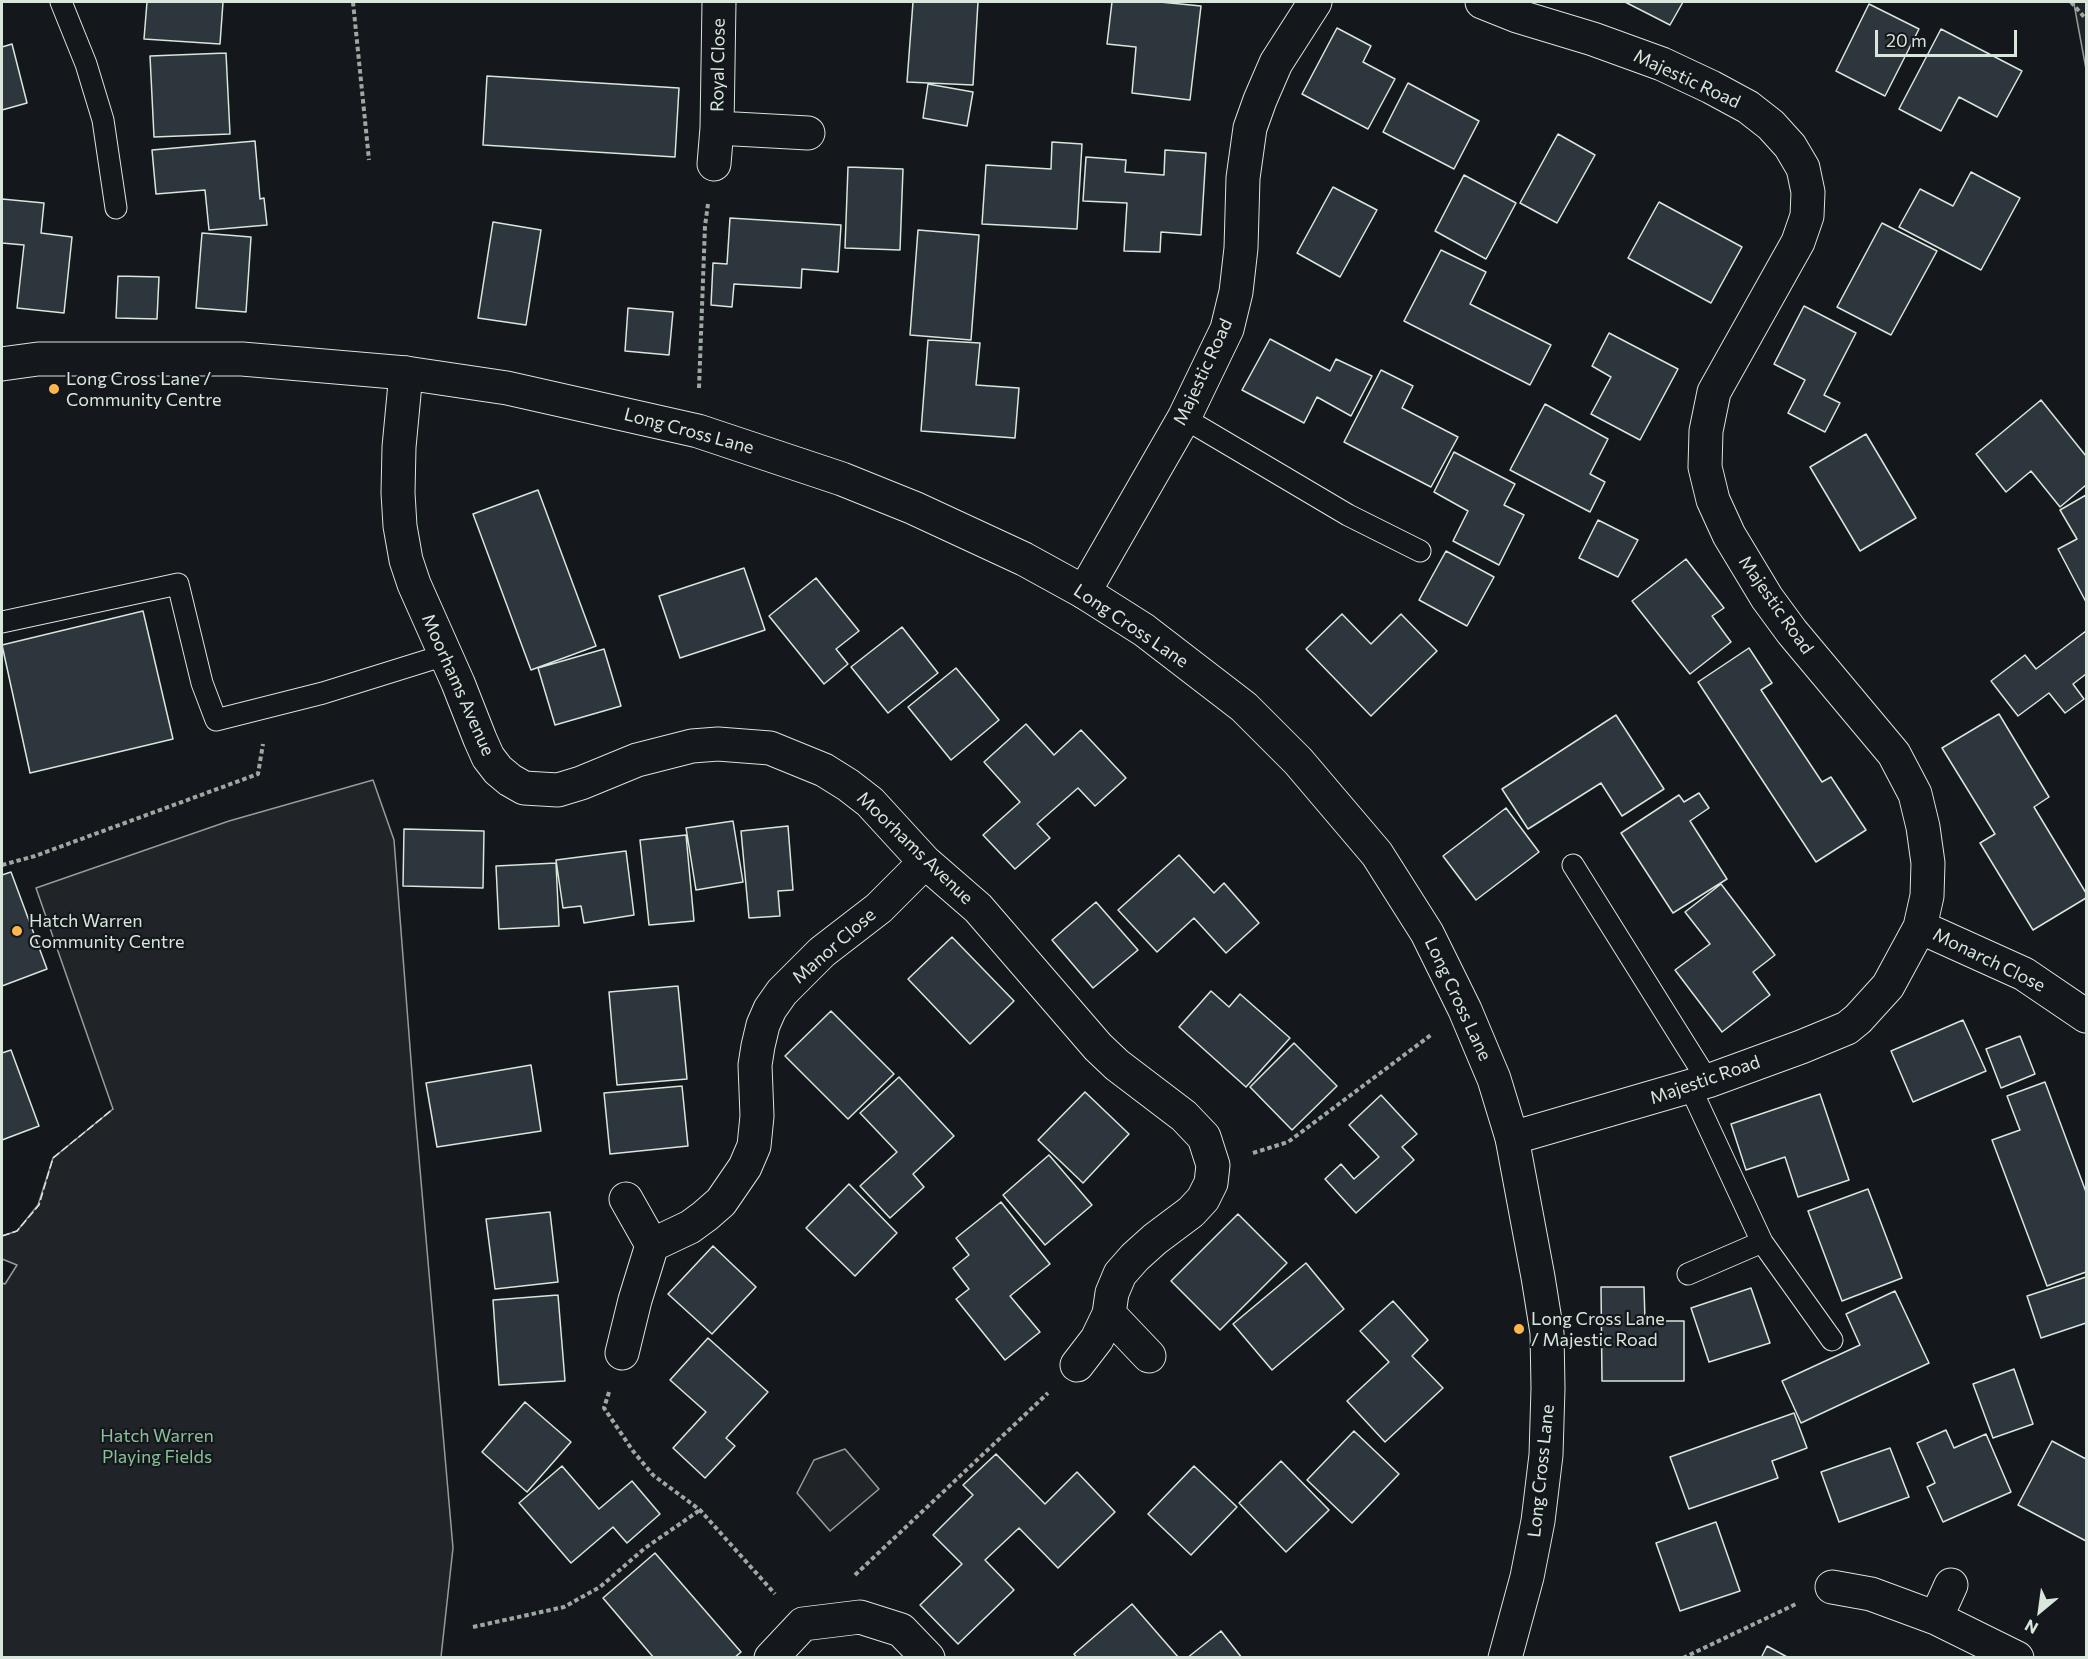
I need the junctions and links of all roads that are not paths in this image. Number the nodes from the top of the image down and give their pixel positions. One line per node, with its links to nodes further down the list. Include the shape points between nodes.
1 (60, 2): 8 (lane, via 86,64 103,120)
2 (719, 2): 5 (street, Royal Close)
3 (1314, 2): 11 (street, Majestic Road, via 1276,63 1250,128 1236,292 1227,328)
4 (1482, 2): 18 (street, Majestic Road, via 1662,64 1711,87 1772,125 1803,168 1807,216 1798,242 1714,392 1706,431 1705,467 1713,500 1729,535 1767,598 1894,754 1915,794 1928,863 1927,896)
5 (717, 128): 6 (street, Royal Close); 7 (street, Royal Close)
6 (808, 133)
7 (714, 164)
8 (116, 208)
9 (2, 364): 10 (street, Long Cross Lane, via 38,359 242,359)
10 (406, 373): 13 (street, Long Cross Lane, via 507,388 698,430 914,508); 15 (street, Moorhams Avenue, via 399,447 400,526 414,584)
11 (1184, 418): 12 (lane, via 1348,515); 13 (street, Majestic Road)
12 (1420, 551)
13 (1084, 592): 21 (street, Long Cross Lane, via 1144,630 1244,707 1298,761 1377,854 1427,933 1465,1010 1494,1078)
14 (2, 622): 15 (lane, via 178,584 202,683 216,720)
15 (445, 655): 16 (street, Moorhams Avenue, via 488,758 524,788 558,790 637,760 692,746 735,744 770,748 824,770 848,785 870,802)
16 (925, 862): 24 (street, Manor Close, via 879,908 822,952 782,992 760,1035 755,1065 754,1146 745,1167 721,1202 705,1216); 26 (street, Moorhams Avenue, via 978,908 1098,1047 1185,1116 1204,1137 1213,1165 1203,1199 1120,1274)
17 (1573, 866): 20 (lane)
18 (1920, 927): 19 (street, Monarch Close, via 2024,974); 20 (street, Majestic Road, via 1888,986 1847,1028)
19 (2086, 1016)
20 (1699, 1084): 21 (street, Majestic Road); 23 (lane)
21 (1512, 1138): 36 (street, Long Cross Lane, via 1547,1333 1548,1388 1546,1455 1538,1521)
22 (626, 1199): 24 (street)
23 (1762, 1242): 25 (lane); 27 (lane)
24 (652, 1245): 28 (street)
25 (1688, 1274)
26 (1109, 1314): 29 (street); 30 (street, via 1097,1339)
27 (1832, 1340)
28 (622, 1353)
29 (1149, 1356)
30 (1077, 1365)
31 (1951, 1584): 33 (street)
32 (1832, 1587): 33 (street, via 1871,1594)
33 (1936, 1618): 37 (street)
34 (771, 1658): 35 (street, via 803,1624 860,1617 901,1629)
35 (928, 1658)
36 (1506, 1658)
37 (2017, 1658)

